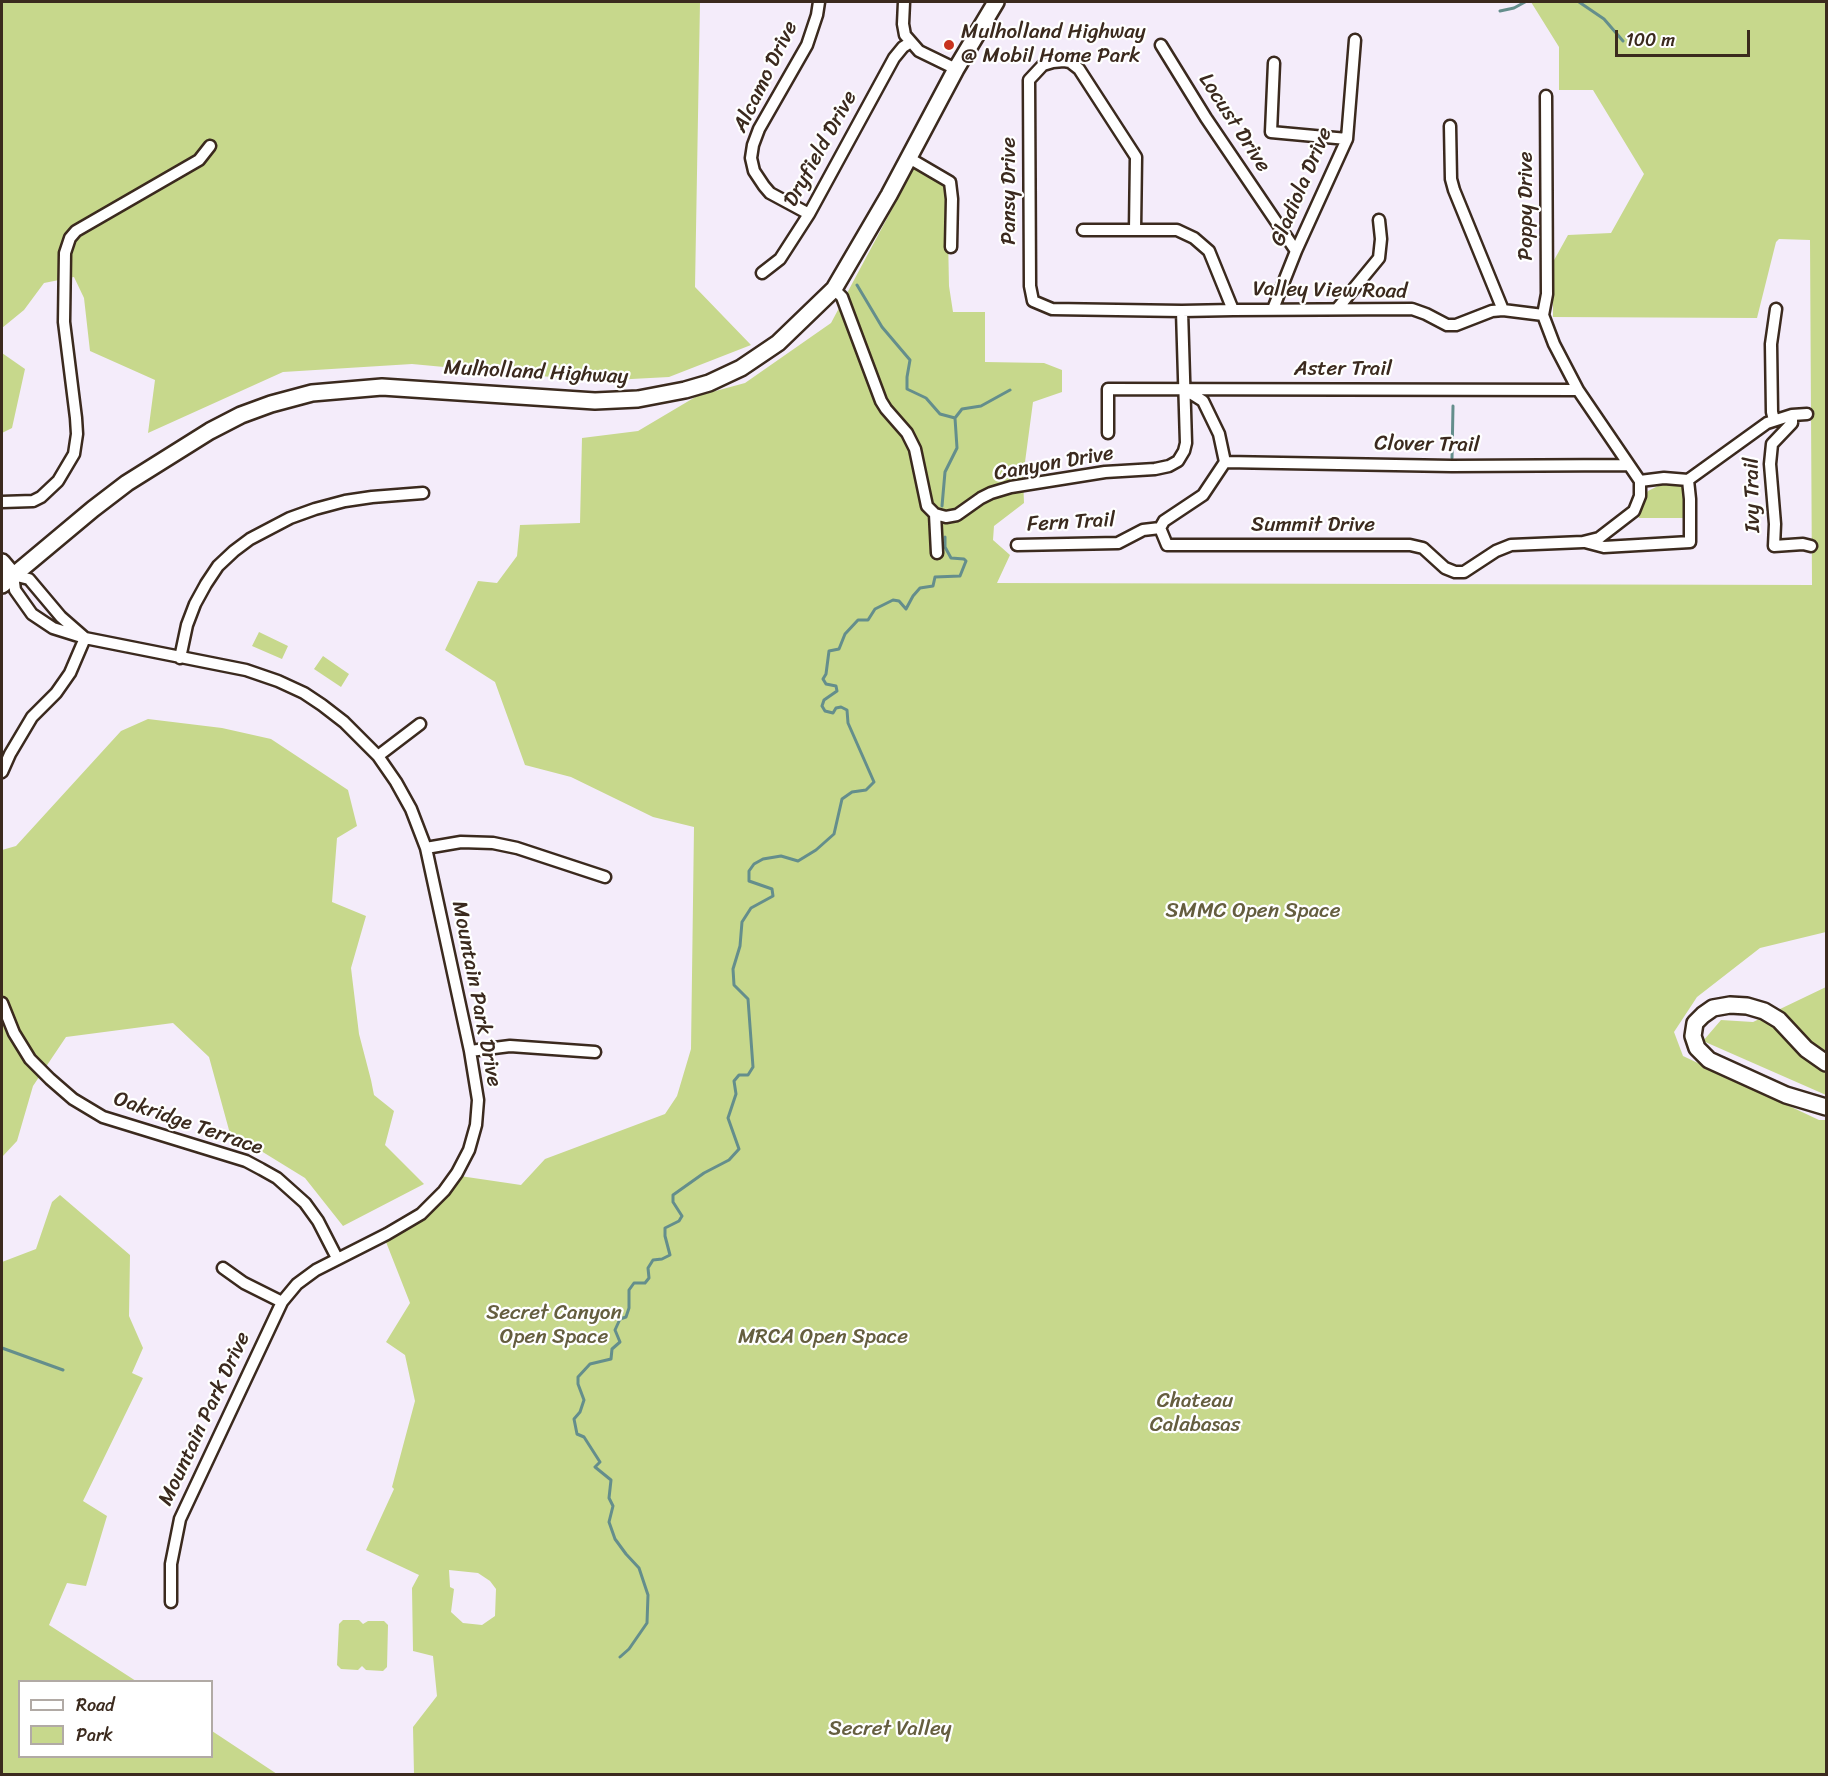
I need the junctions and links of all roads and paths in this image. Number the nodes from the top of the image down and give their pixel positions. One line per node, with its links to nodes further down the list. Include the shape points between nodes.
1 (819, 2): 14 (street, Alcamo Drive, via 807,45 759,129 752,158 754,171 770,193)
2 (904, 2): 5 (street, via 903,24)
3 (996, 2): 8 (main road, Mulholland Highway)
4 (1354, 40): 11 (street, Gladiola Drive)
5 (911, 42): 8 (street, via 919,51); 14 (street, Dryfield Drive, via 894,58)
6 (1161, 45): 19 (street, Locust Drive)
7 (1274, 63): 11 (street, via 1271,132)
8 (956, 69): 13 (main road, Mulholland Highway)
9 (1546, 96): 29 (street, Poppy Drive)
10 (1450, 126): 27 (street, via 1454,190)
11 (1347, 139): 19 (street, Gladiola Drive)
12 (210, 146): 41 (street, via 199,160 70,238 65,253 64,322 76,418 74,454 58,481 41,497)
13 (909, 158): 18 (street, via 950,182); 21 (main road, Mulholland Highway)
14 (809, 214): 20 (street, Dryfield Drive, via 780,259)
15 (1379, 220): 24 (street, via 1379,258)
16 (1083, 230): 17 (street)
17 (1135, 230): 22 (street, Pansy Drive, via 1136,157 1079,69 1070,63 1043,65 1029,80); 26 (street, via 1177,230 1194,238 1209,251)
18 (951, 247)
19 (1296, 251): 23 (street, Gladiola Drive)
20 (762, 273)
21 (834, 289): 42 (street, via 842,297 881,401 915,449 926,501); 49 (main road, Mulholland Highway, via 754,360 709,383 669,394 595,401 382,387 312,393 272,404 210,431 147,470)
22 (1033, 302): 28 (street, Valley View Road, via 1052,309)
23 (1273, 309): 24 (street, Valley View Road); 26 (street, Valley View Road)
24 (1337, 309): 27 (street, Valley View Road, via 1412,309 1447,325)
25 (1776, 309): 34 (street, via 1771,344)
26 (1233, 310): 28 (street, Valley View Road)
27 (1503, 310): 29 (street, Valley View Road)
28 (1182, 311): 30 (street, Canyon Drive)
29 (1543, 315): 31 (street)
30 (1184, 389): 31 (street, Aster Trail); 35 (street, Aster Trail, via 1108,389); 36 (street, via 1203,401 1219,434); 42 (street, Canyon Drive, via 1186,443 1178,461 1169,466 1011,487 981,498 957,515)
31 (1578, 390): 37 (street)
32 (1807, 414): 33 (street)
33 (1792, 415): 34 (street); 46 (street, Ivy Trail, via 1792,423 1772,444 1774,546)
34 (1774, 420): 38 (street)
35 (1108, 433)
36 (1225, 462): 37 (street, Clover Trail); 43 (street, via 1203,495 1164,521)
37 (1628, 465): 39 (street)
38 (1688, 480): 39 (street); 44 (street, via 1690,542 1604,547)
39 (1640, 481): 44 (street, Summit Drive, via 1634,511 1599,538)
40 (423, 493): 53 (street, via 335,503 290,518 250,539 218,566 206,584 195,604)
41 (2, 502)
42 (935, 514): 47 (street)
43 (1160, 528): 44 (street, Summit Drive, via 1164,542 1169,545 1410,545 1423,548 1455,572 1464,572 1511,545); 45 (street, Fern Trail, via 1143,530 1118,543)
44 (1583, 542)
45 (1017, 545)
46 (1811, 546)
47 (937, 553)
48 (2, 562): 49 (main road)
49 (7, 580): 50 (street, via 29,579); 51 (street, Mountain Park Drive)
50 (51, 604): 51 (street); 52 (street)
51 (35, 616): 52 (street, Mountain Park Drive, via 54,628)
52 (85, 638): 53 (street, Mountain Park Drive); 56 (street, via 70,674 32,717)
53 (180, 658): 55 (street, Mountain Park Drive, via 246,670 304,693 344,722)
54 (420, 724): 55 (street)
55 (378, 756): 57 (street, Mountain Park Drive, via 411,809)
56 (2, 772)
57 (426, 848): 58 (street, via 461,842 493,843); 60 (street, Mountain Park Drive)
58 (605, 877)
59 (2, 1003): 64 (street, Oakridge Terrace, via 30,1059 73,1099 103,1117 246,1161 269,1173 305,1203)
60 (470, 1051): 61 (street, via 510,1046); 64 (street, Mountain Park Drive, via 478,1100 476,1125 457,1173 421,1214)
61 (595, 1052)
62 (1827, 1063): 63 (main road, via 1764,1011 1730,1005 1713,1008 1695,1023 1693,1036 1697,1047 1709,1060 1786,1095)
63 (1827, 1107)
64 (337, 1257): 66 (street, Mountain Park Drive, via 315,1269)
65 (222, 1268): 66 (street)
66 (282, 1302): 67 (street, Mountain Park Drive, via 180,1519 171,1564)
67 (171, 1602)

